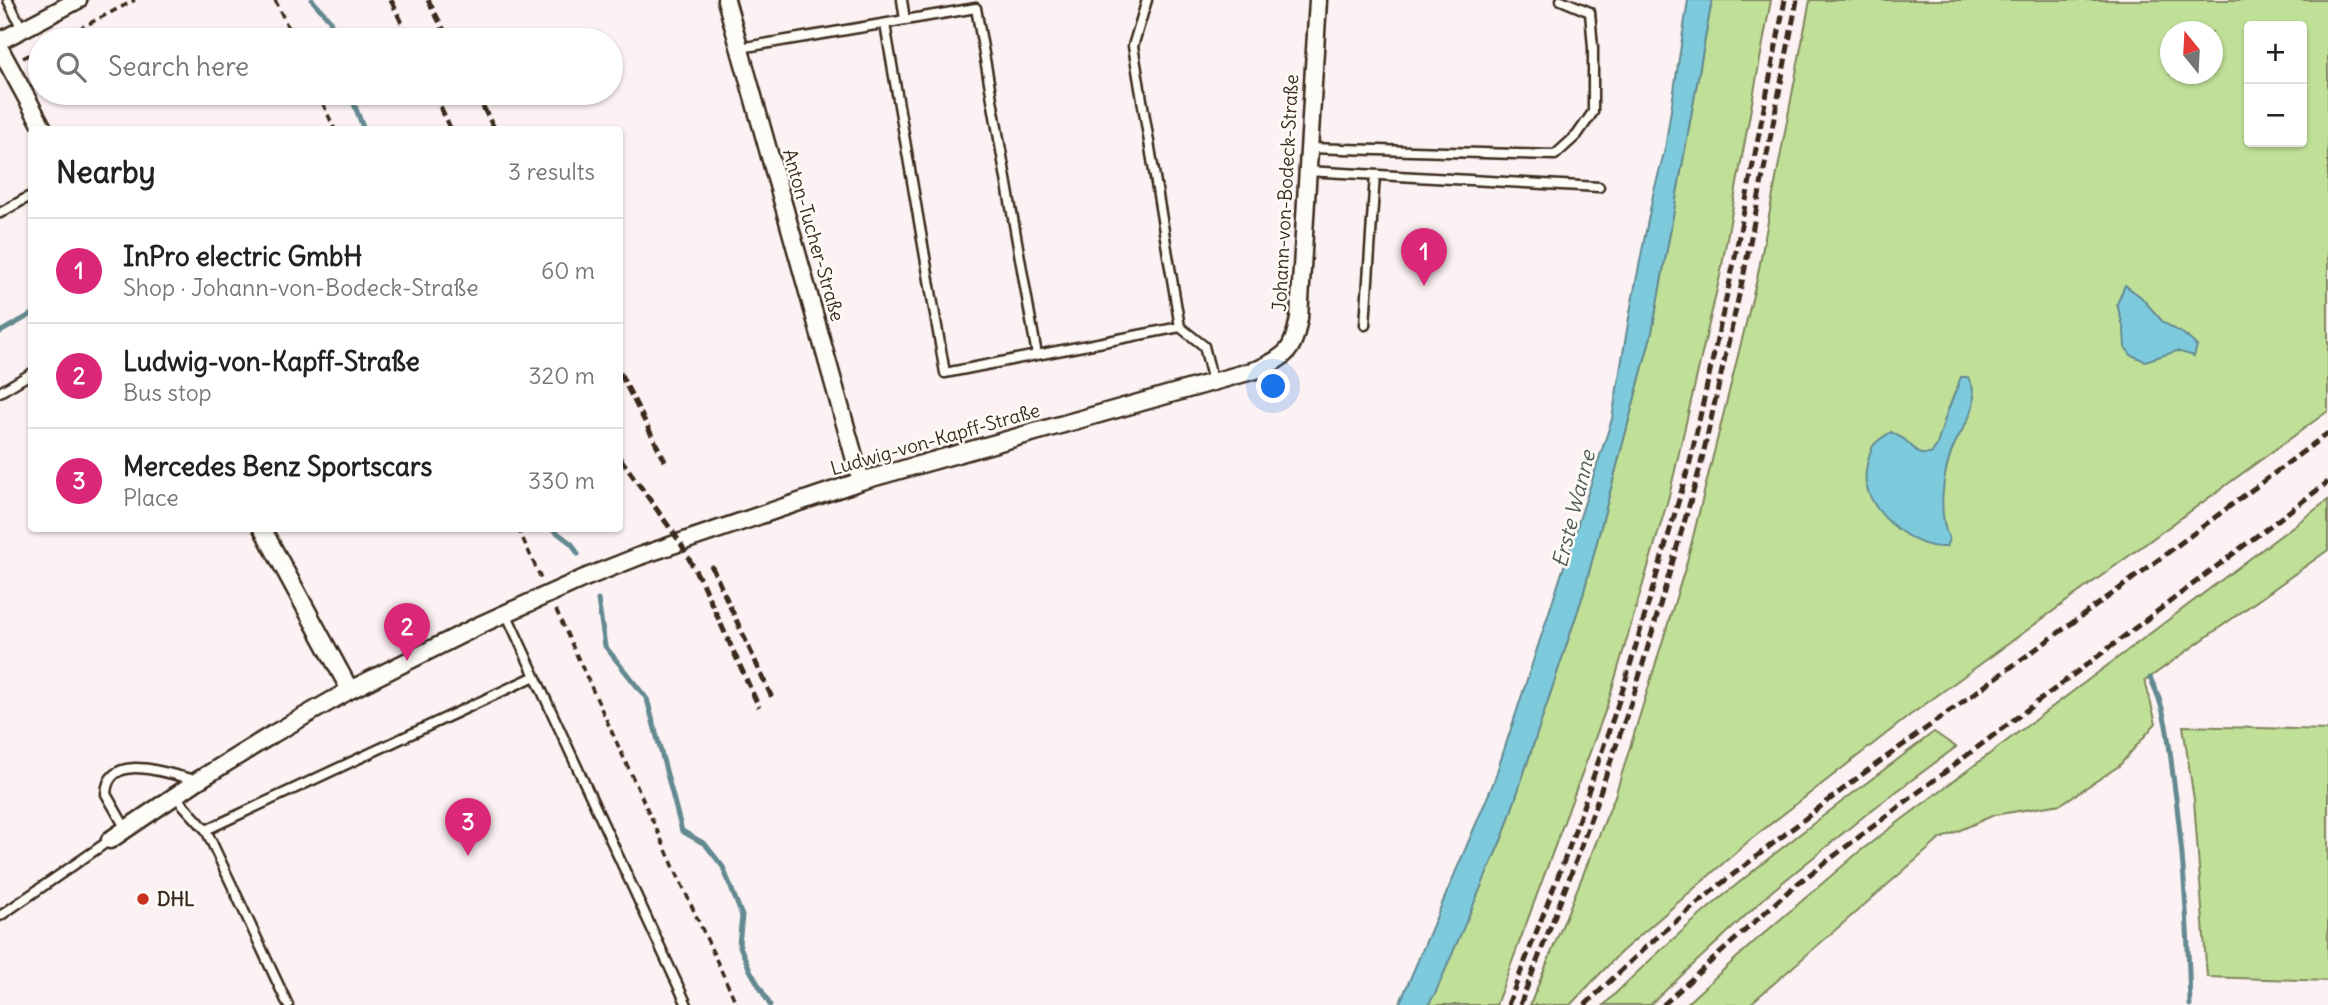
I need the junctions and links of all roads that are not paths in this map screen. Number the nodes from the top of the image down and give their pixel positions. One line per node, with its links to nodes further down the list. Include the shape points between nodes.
1 (8, 0): 10 (lane)
2 (78, 0): 10 (street)
3 (726, 0): 12 (street, Anton-Tucher-Straße)
4 (902, 0): 8 (lane)
5 (1147, 0): 24 (lane, via 1133,46)
6 (1318, 0): 17 (street, Johann-von-Bodeck-Straße)
7 (1561, 0): 17 (lane, via 1590,12 1593,112 1555,155)
8 (905, 20): 9 (lane); 25 (lane, via 976,8)
9 (885, 24): 12 (lane); 25 (lane, via 945,373)
10 (22, 29): 11 (street)
11 (0, 41)
12 (740, 48): 30 (street, Anton-Tucher-Straße)
13 (0, 49): 14 (street)
14 (28, 101)
15 (30, 105): 16 (street)
16 (42, 126)
17 (1308, 148): 18 (street, Johann-von-Bodeck-Straße)
18 (1306, 171): 19 (lane); 26 (street, Johann-von-Bodeck-Straße, via 1296,336 1289,352)
19 (1375, 175): 20 (lane); 23 (lane)
20 (1599, 187)
21 (28, 197): 22 (lane)
22 (0, 213)
23 (1365, 325)
24 (1180, 327): 25 (lane); 28 (lane, via 1204,346)
25 (1037, 355)
26 (1259, 369): 28 (street, Ludwig-von-Kapff-Straße)
27 (28, 375): 29 (lane)
28 (1213, 382): 30 (street, Ludwig-von-Kapff-Straße)
29 (0, 392)
30 (861, 481): 32 (street, Ludwig-von-Kapff-Straße, via 640,556)
31 (264, 532): 34 (street)
32 (506, 613): 33 (lane); 34 (street, Ludwig-von-Kapff-Straße)
33 (535, 676): 38 (lane); 42 (lane)
34 (350, 690): 35 (street, Ludwig-von-Kapff-Straße)
35 (197, 780): 36 (street, Ludwig-von-Kapff-Straße); 37 (lane, via 138,768 116,771 106,794)
36 (175, 796): 37 (street, Ludwig-von-Kapff-Straße); 38 (lane)
37 (126, 829): 39 (street, Ludwig-von-Kapff-Straße)
38 (206, 830): 41 (lane)
39 (110, 840): 40 (lane)
40 (0, 916)
41 (288, 1005)
42 (687, 1005)

